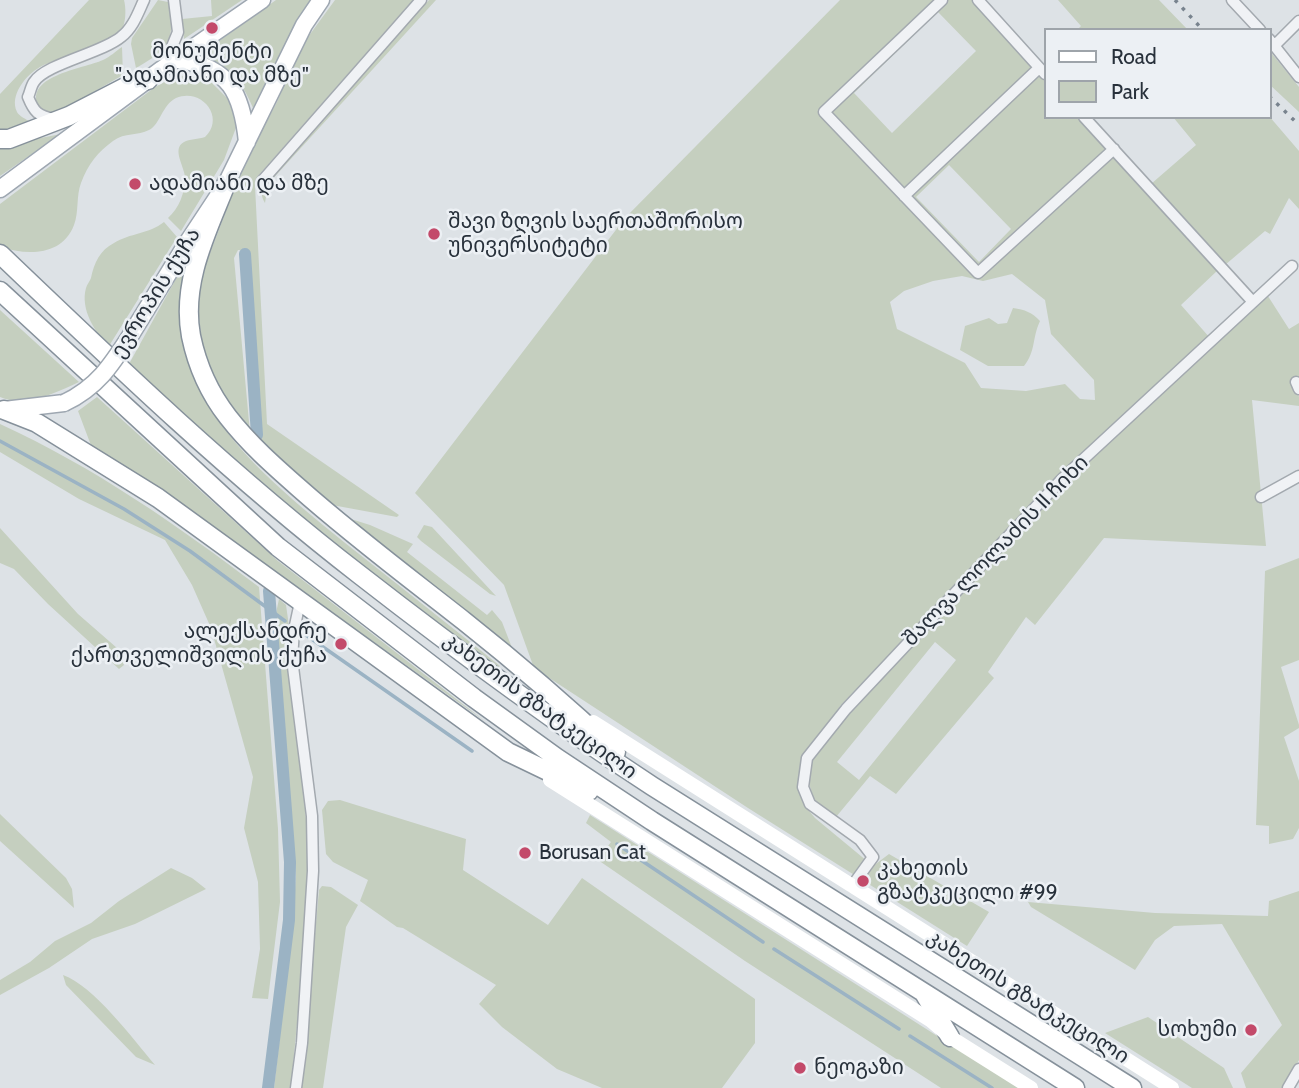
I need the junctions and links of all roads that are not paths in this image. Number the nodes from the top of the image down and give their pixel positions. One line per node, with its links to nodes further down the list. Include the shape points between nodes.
1 (144, 0): 17 (street, via 121,37 34,80 28,97 33,109 40,116)
2 (174, 0): 14 (street, via 178,32)
3 (262, 0): 12 (main road)
4 (321, 0): 19 (main road, ევროპის ქუჩა, via 304,25)
5 (422, 0): 21 (street)
6 (942, 0): 24 (street, via 824,112)
7 (978, 0): 13 (street)
8 (1232, 0): 10 (street)
9 (1299, 21): 11 (street)
10 (1258, 28)
11 (1272, 42): 15 (street)
12 (179, 60): 14 (main road); 19 (main road, via 216,71 231,85 240,102)
13 (1042, 71): 24 (street)
14 (155, 74): 17 (highway); 23 (main road)
15 (1299, 77)
16 (1086, 119): 20 (street)
17 (58, 120): 18 (highway)
18 (0, 139)
19 (247, 144): 22 (main road, ევროპის ქუჩა)
20 (1114, 149): 24 (street, via 978,273); 28 (street)
21 (262, 181)
22 (226, 184): 29 (main road, ევროპის ქუჩა, bridge, via 108,370 83,394 64,403); 34 (highway, via 191,276 189,315 204,377 227,416 317,504)
23 (0, 189)
24 (904, 196)
25 (0, 254): 33 (highway, კახეთის გზატკეცილი, via 243,478 359,575)
26 (1292, 266): 28 (street, შალვა ლოლაძის II ჩიხი)
27 (0, 291): 37 (highway, კახეთის გზატკეცილი, via 321,582 484,706)
28 (1253, 302): 38 (street, შალვა ლოლაძის II ჩიხი, via 1062,479 846,709 807,758 803,787 810,804 860,840 873,857)
29 (2, 409): 32 (highway, via 37,424 158,498)
30 (1299, 475): 31 (street)
31 (1261, 497)
32 (300, 602): 35 (highway); 42 (street, via 292,659 312,816 313,871)
33 (504, 685): 34 (highway); 36 (highway, კახეთის გზატკეცილი)
34 (566, 705): 36 (highway); 38 (street, კახეთის გზატკეცილი)
35 (508, 752): 37 (highway); 40 (street)
36 (652, 786): 45 (highway, კახეთის გზატკეცილი)
37 (652, 821): 39 (highway, კახეთის გზატკეცილი)
38 (852, 886): 46 (street, კახეთის გზატკეცილი)
39 (923, 992): 40 (highway); 44 (highway, კახეთის გზატკეცილი)
40 (950, 1037): 43 (street)
41 (1299, 1069): 47 (street)
42 (296, 1088)
43 (1031, 1088)
44 (1076, 1088)
45 (1132, 1088)
46 (1172, 1088)
47 (1288, 1088)

